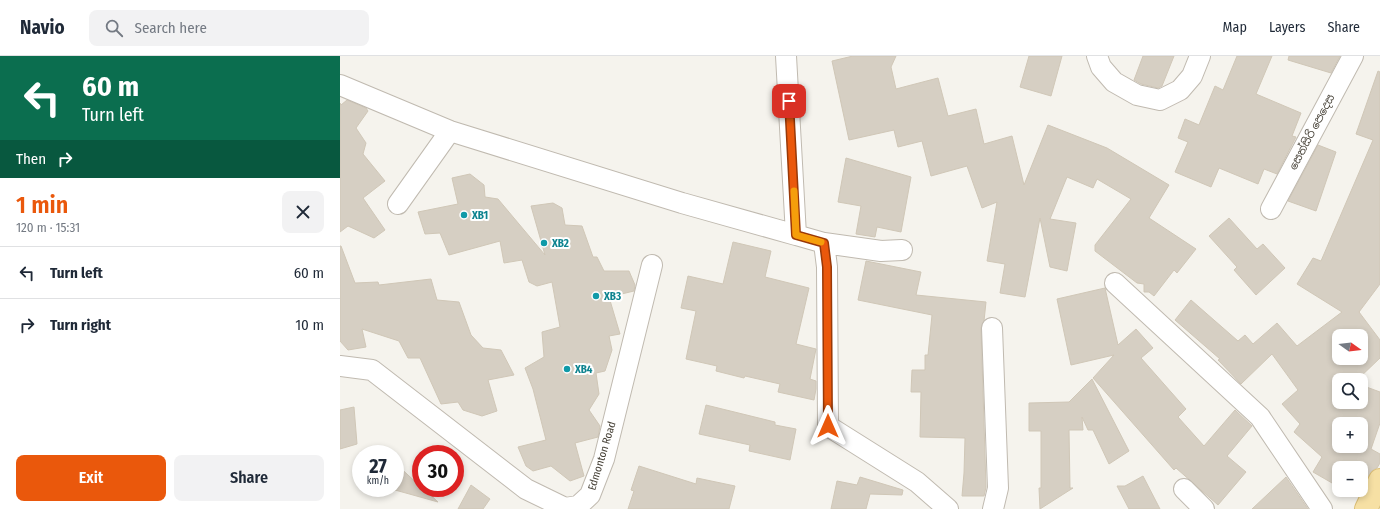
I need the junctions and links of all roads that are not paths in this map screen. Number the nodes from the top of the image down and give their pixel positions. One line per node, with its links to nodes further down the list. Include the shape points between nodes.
1 (786, 56): 9 (street)
2 (1097, 56): 3 (street, via 1114,82 1137,95 1160,100 1180,90 1192,76)
3 (1200, 56)
4 (1353, 56): 8 (street, සෙත්සිරි පෙදෙස)
5 (340, 85): 6 (street)
6 (450, 131): 7 (street); 9 (street, via 682,203)
7 (398, 204)
8 (1271, 209)
9 (796, 235): 10 (street)
10 (824, 243): 11 (street, via 881,251); 19 (street, via 827,267 828,426 917,482)
11 (902, 250)
12 (652, 265): 15 (street, Edmonton Road, via 604,459 590,495 578,506 565,508 526,490 372,370)
13 (1116, 283): 22 (street, via 1260,417)
14 (992, 328): 20 (street, via 998,488)
15 (340, 366)
16 (1380, 480): 18 (main road)
17 (1184, 489): 21 (street)
18 (1367, 508)
19 (948, 509)
20 (993, 509)
21 (1204, 509)
22 (1322, 509)

